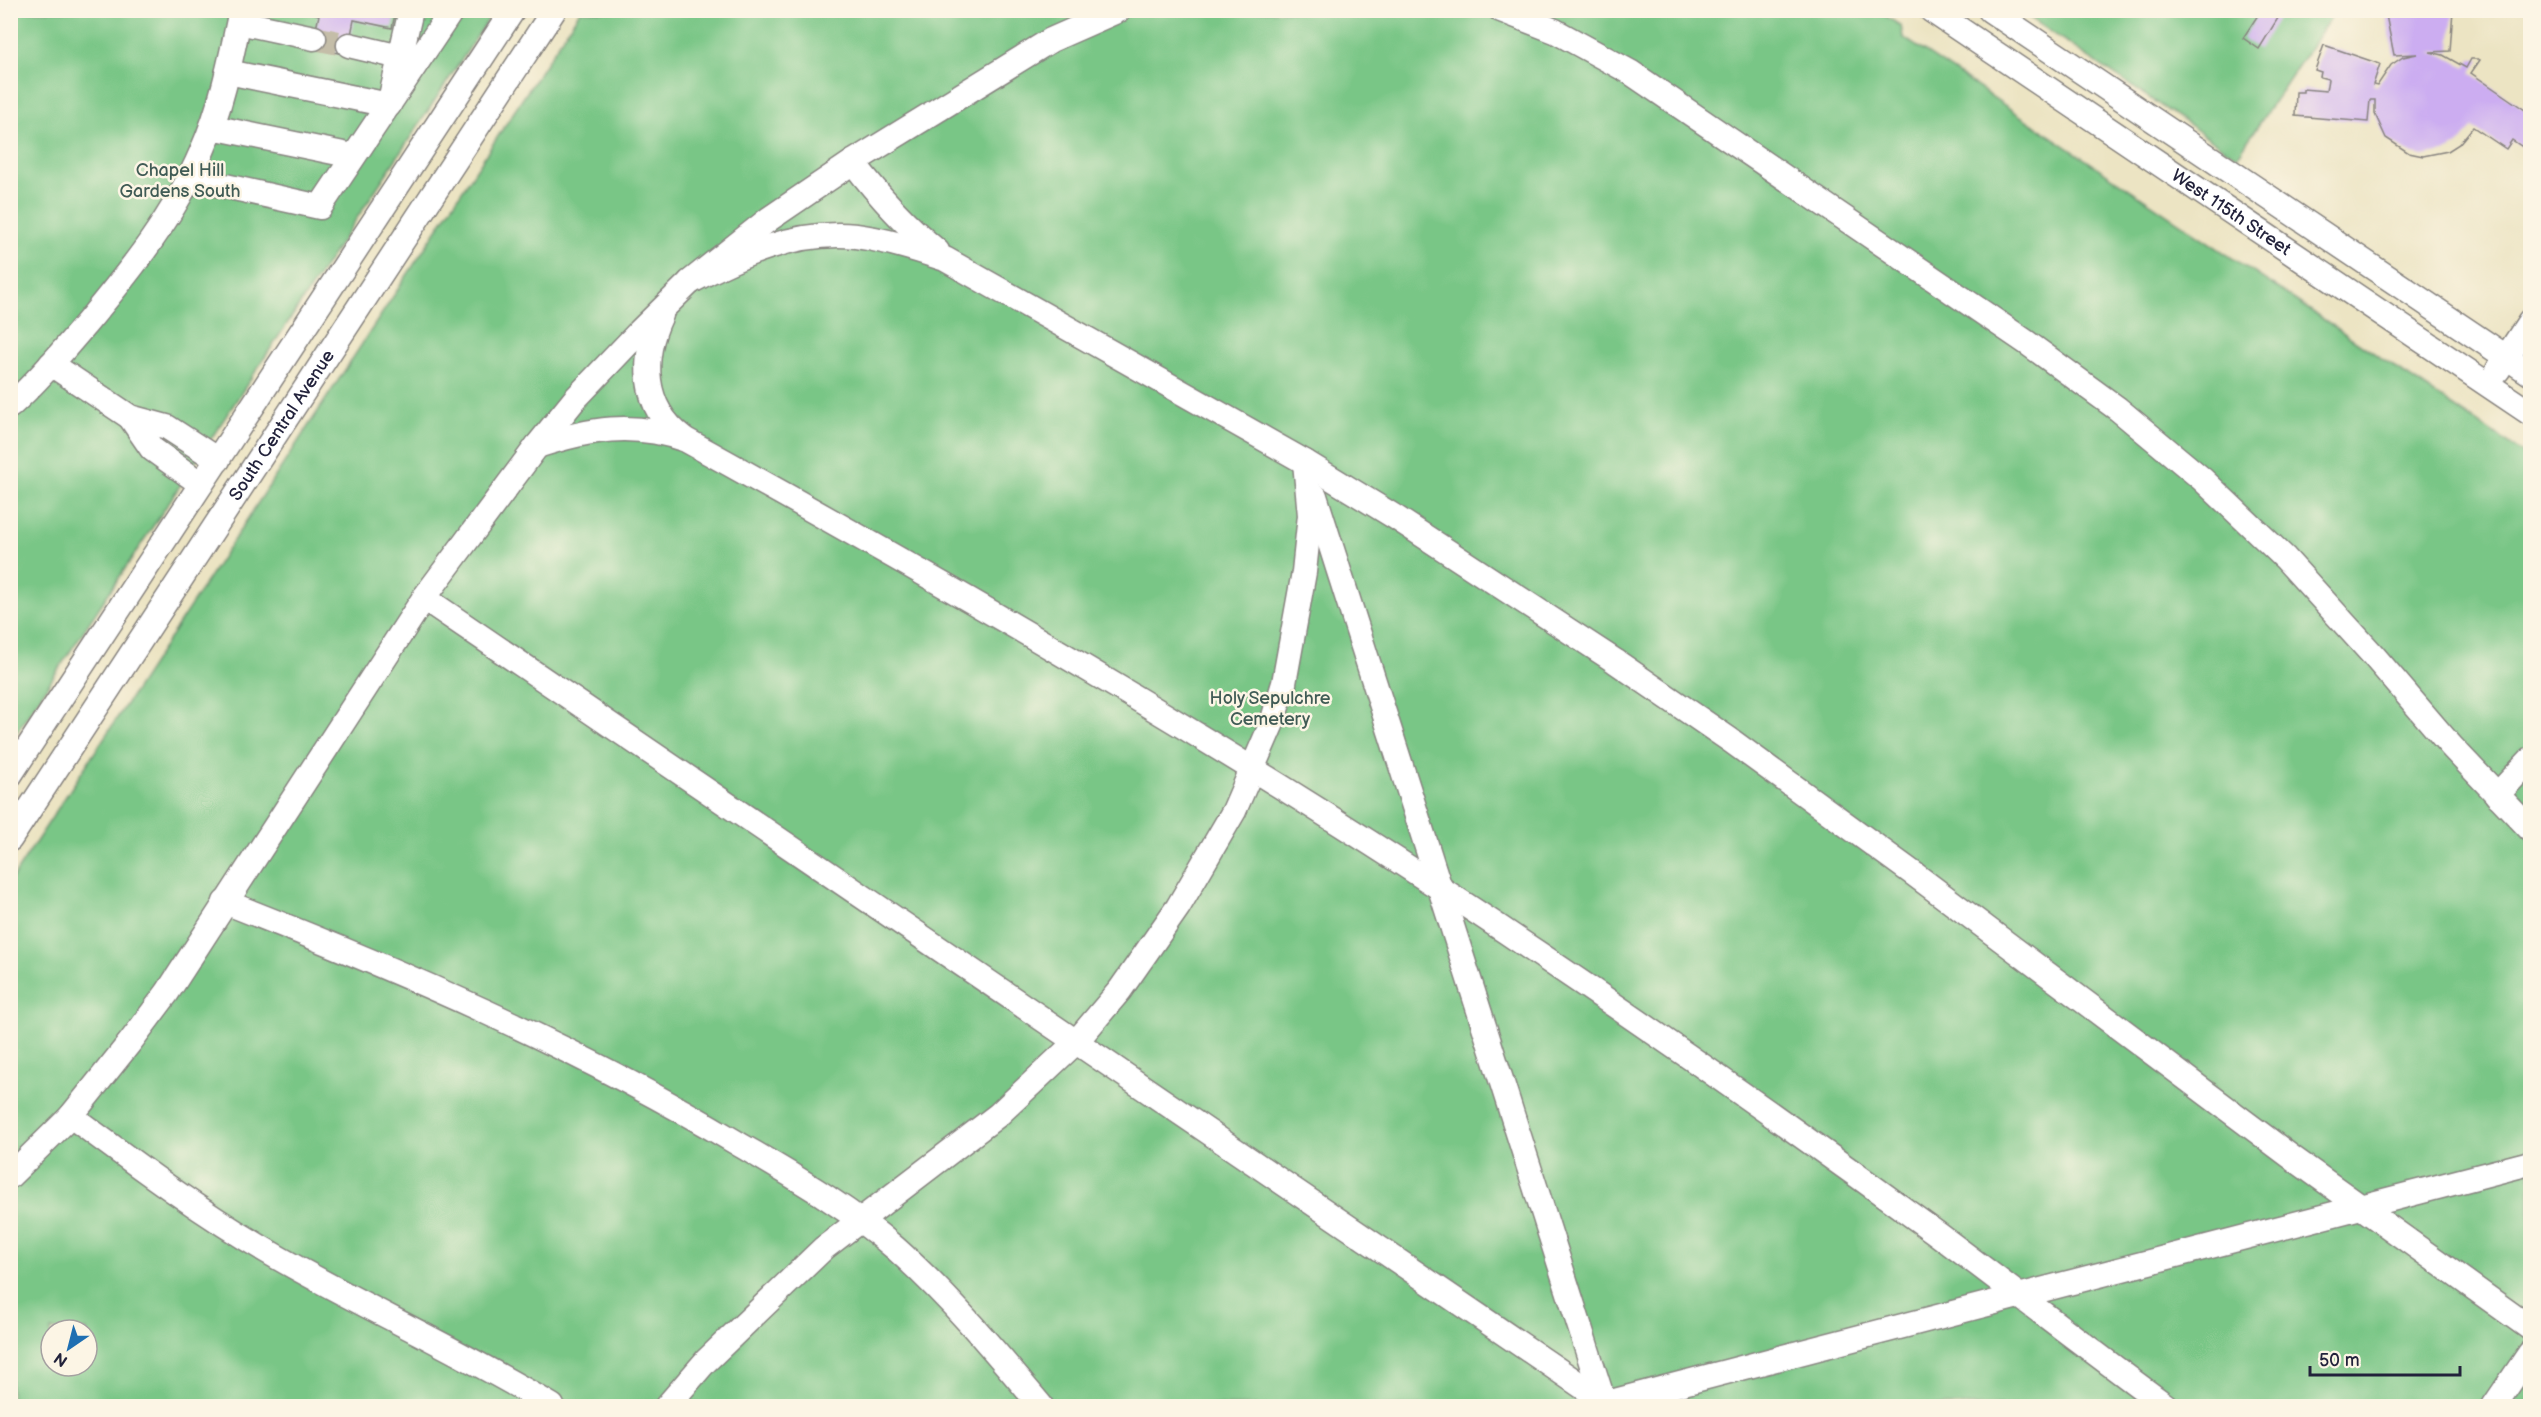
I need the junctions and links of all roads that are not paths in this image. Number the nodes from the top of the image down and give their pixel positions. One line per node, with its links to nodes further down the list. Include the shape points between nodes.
1 (411, 10): 12 (street)
2 (452, 10): 14 (street)
3 (513, 10): 32 (street, South Central Avenue)
4 (554, 10): 41 (street, South Central Avenue)
5 (1119, 10): 17 (street, via 1051,40)
6 (1501, 10): 39 (street, via 1555,31 1630,72 2118,409 2202,479 2285,558)
7 (1931, 10): 26 (street, West 115th Street)
8 (1990, 10): 23 (street, West 115th Street)
9 (240, 16): 10 (street); 13 (street)
10 (314, 38)
11 (349, 45): 12 (street)
12 (400, 57): 14 (street)
13 (228, 72): 14 (street); 15 (street)
14 (389, 105): 16 (street)
15 (212, 127): 16 (street); 18 (street)
16 (353, 156): 18 (street, via 320,207)
17 (853, 162): 19 (street, via 879,197); 20 (street, via 769,219)
18 (189, 178): 24 (street, via 139,260)
19 (945, 258): 20 (street, via 854,236 817,238 736,257); 33 (street)
20 (690, 282): 21 (street)
21 (665, 305): 30 (street, via 652,340 649,380 659,415); 31 (street, via 575,399)
22 (2530, 321): 23 (street)
23 (2507, 357): 25 (street, West 115th Street); 26 (street)
24 (51, 364): 27 (street); 29 (street)
25 (2530, 373)
26 (2488, 385): 28 (street, West 115th Street)
27 (10, 406)
28 (2530, 413)
29 (130, 417): 32 (street, via 167,427); 34 (street, via 152,449)
30 (686, 440): 31 (street, via 637,428 579,434); 37 (street, via 1102,677)
31 (537, 446): 35 (street)
32 (218, 460): 34 (street, South Central Avenue)
33 (1305, 462): 37 (street, via 1310,514 1304,572 1284,682); 42 (street); 48 (street, via 1535,608 1730,740)
34 (201, 484): 38 (street, South Central Avenue)
35 (424, 598): 43 (street); 44 (street)
36 (2530, 760): 39 (street)
37 (1252, 771): 42 (street); 44 (street, via 1234,811 1178,907 1120,990)
38 (10, 776)
39 (2497, 795): 40 (street)
40 (2530, 829)
41 (10, 839)
42 (1442, 890): 50 (street, via 1692,1059); 54 (street)
43 (225, 902): 45 (street, via 167,993); 49 (street, via 444,993 584,1059 713,1128)
44 (1076, 1042): 49 (street, via 998,1115); 54 (street)
45 (71, 1116): 47 (street); 55 (street, via 174,1193 234,1232)
46 (2530, 1162): 48 (street)
47 (10, 1176)
48 (2361, 1207): 50 (street); 51 (street)
49 (858, 1220): 56 (street, via 706,1361); 57 (street, via 894,1247 962,1313)
50 (2018, 1295): 54 (street); 58 (street)
51 (2530, 1328)
52 (2530, 1353): 53 (street)
53 (2523, 1378): 59 (street)
54 (1603, 1405)
55 (552, 1407)
56 (667, 1407)
57 (1041, 1407)
58 (2166, 1407)
59 (2494, 1407)

